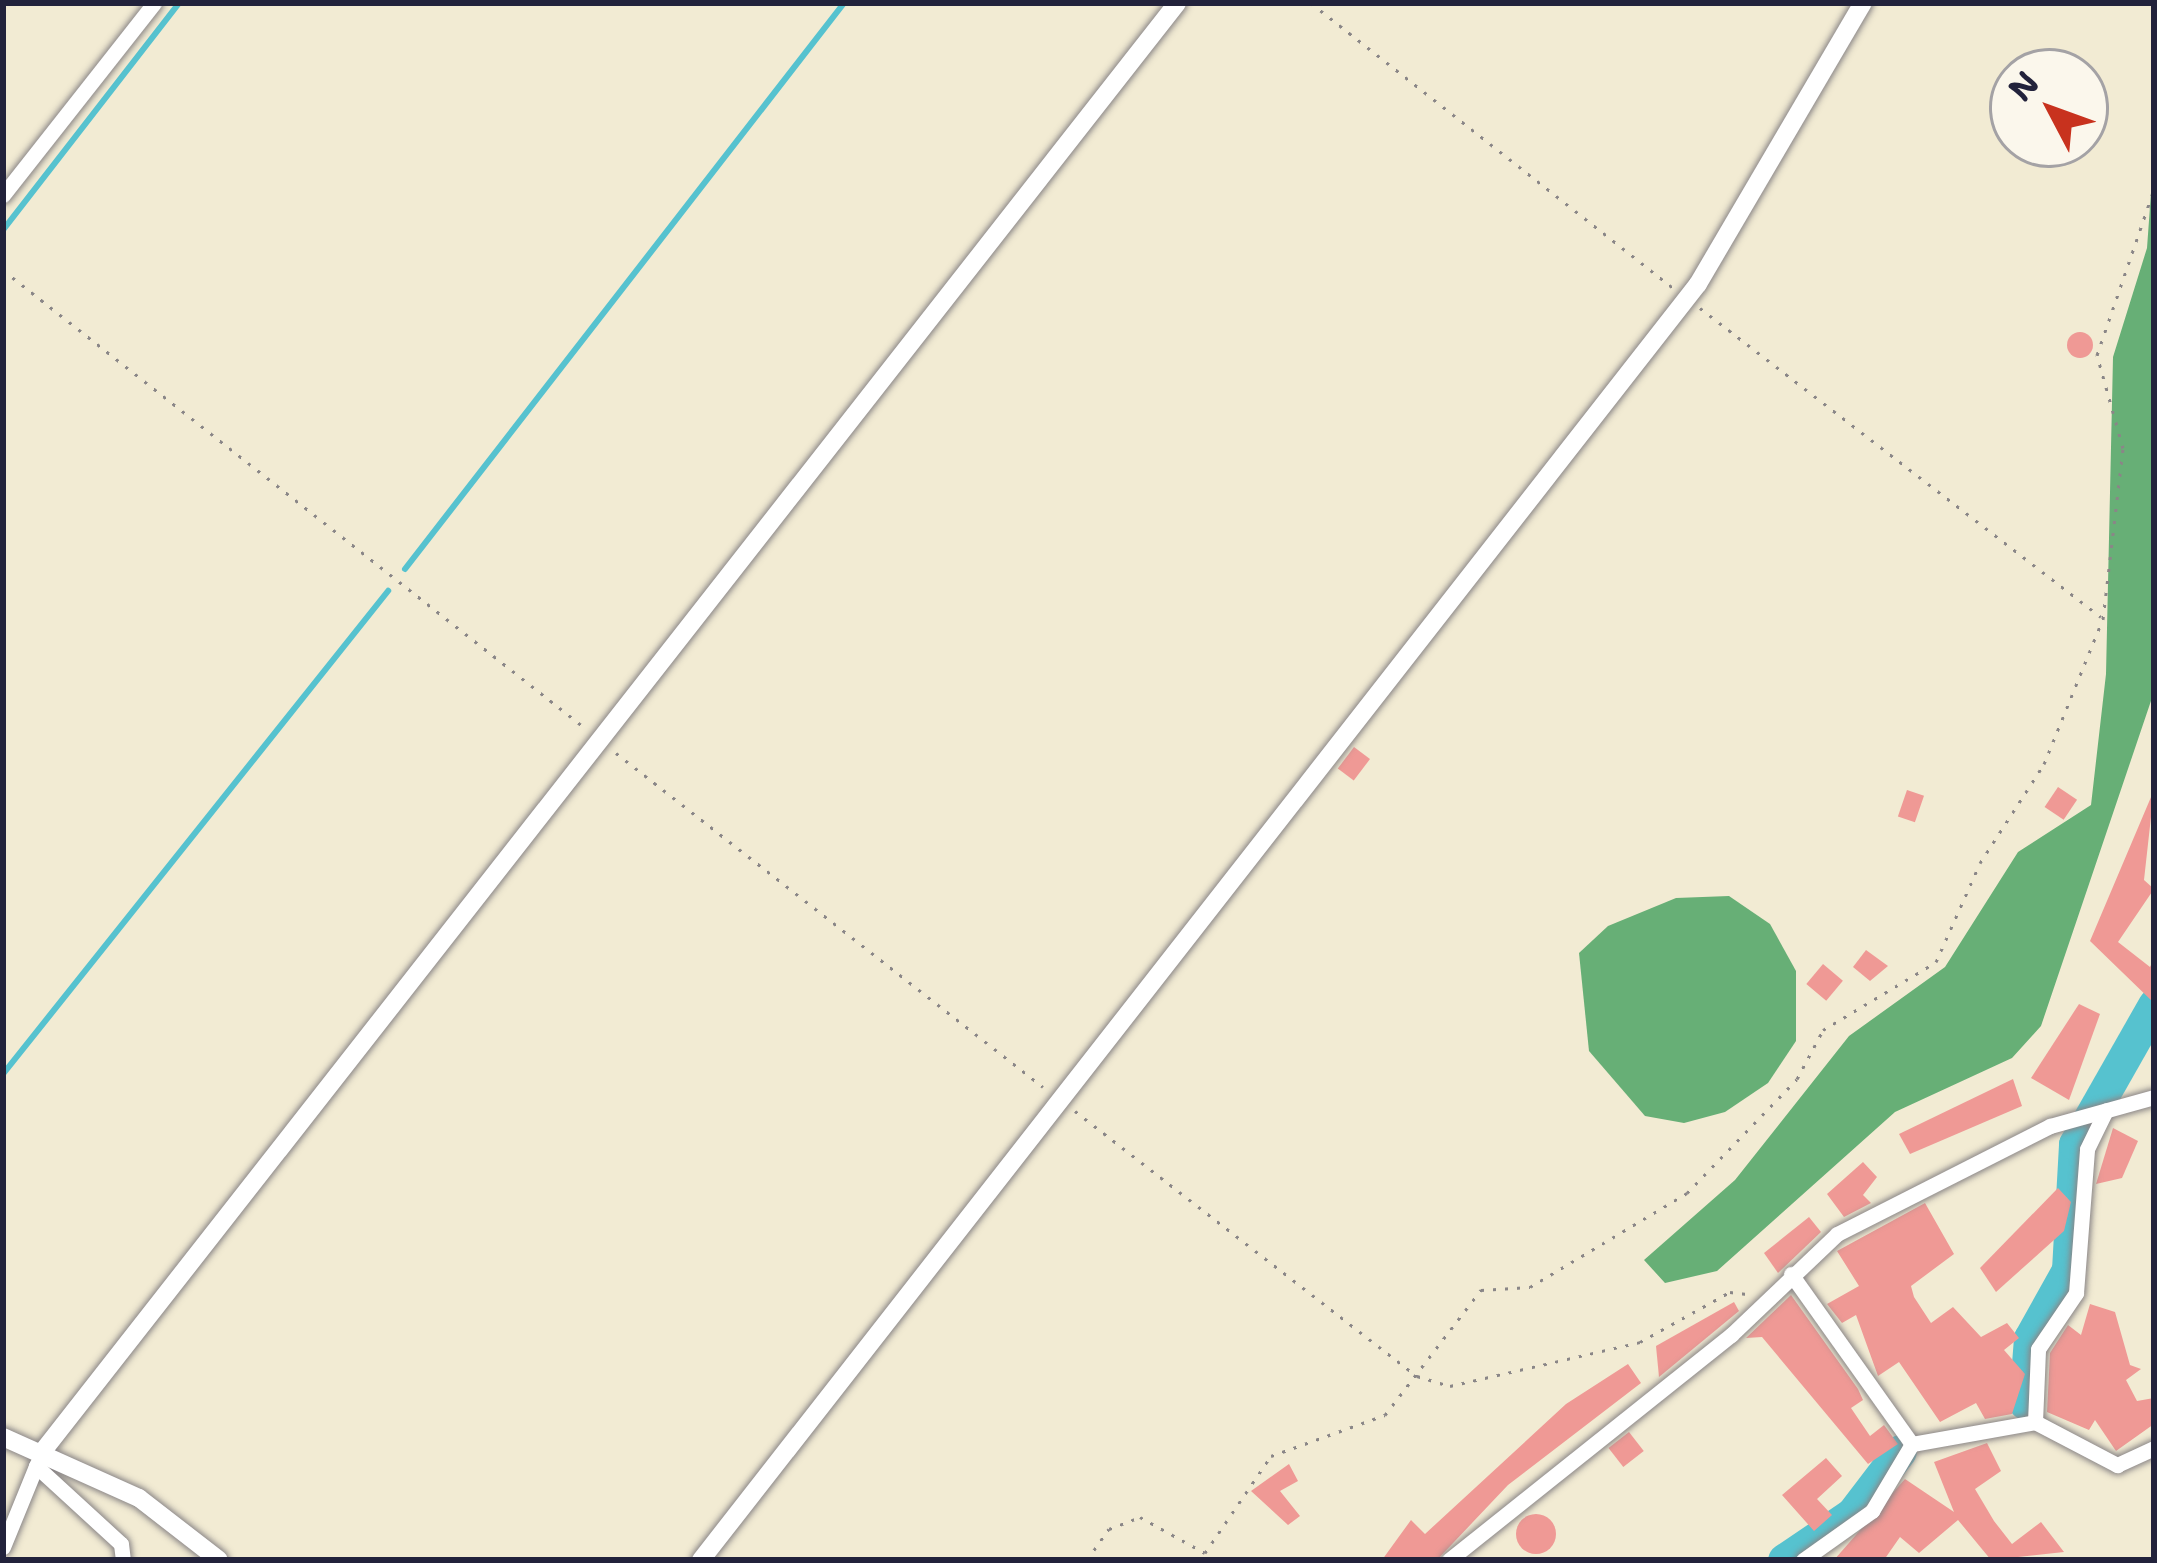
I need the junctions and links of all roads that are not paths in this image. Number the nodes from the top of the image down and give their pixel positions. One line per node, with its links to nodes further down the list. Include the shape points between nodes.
1 (154, 3): 4 (street)
2 (1177, 3): 12 (street)
3 (1863, 3): 16 (street, via 1687,299)
4 (3, 195)
5 (2154, 1097): 6 (street)
6 (2106, 1110): 7 (street, via 1913,1187); 8 (street, via 2087,1149 2077,1293 2038,1349)
7 (1791, 1274): 10 (street); 17 (street)
8 (2035, 1421): 10 (street); 11 (street, via 2117,1465)
9 (3, 1437): 12 (street)
10 (1912, 1444): 18 (street, via 1872,1511)
11 (2154, 1448)
12 (39, 1458): 13 (street); 14 (street, via 121,1544); 15 (street, via 140,1498)
13 (3, 1547)
14 (123, 1560)
15 (218, 1560)
16 (701, 1560)
17 (1449, 1560)
18 (1803, 1560)

